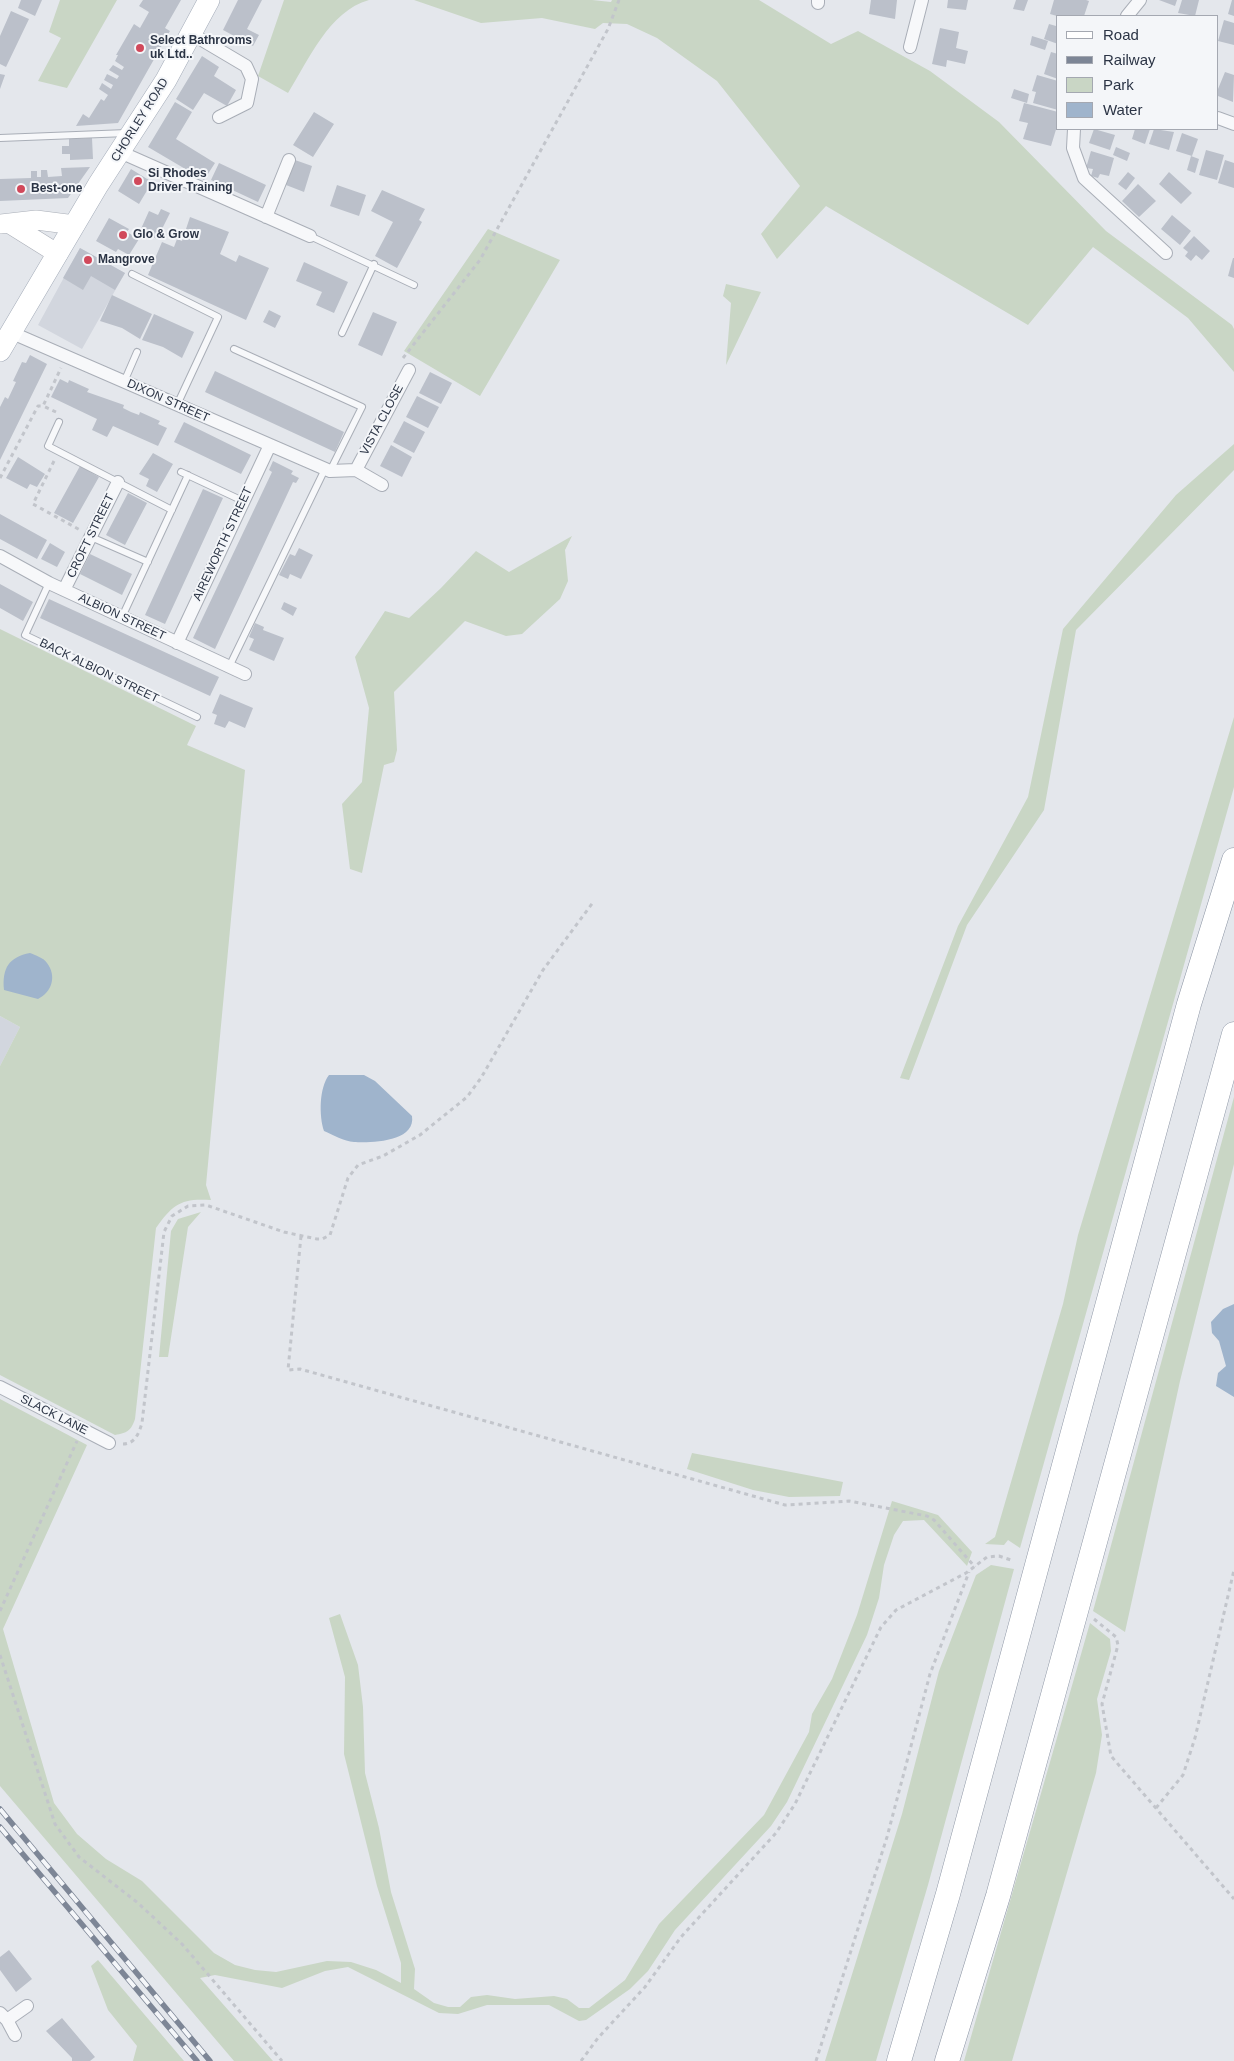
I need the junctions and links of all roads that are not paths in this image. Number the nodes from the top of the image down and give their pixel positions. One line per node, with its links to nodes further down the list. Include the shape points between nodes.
1 (209, 0): 5 (main road, CHORLEY ROAD)
2 (922, 0): 6 (street)
3 (1140, 0): 4 (street)
4 (1128, 15)
5 (192, 34): 7 (street, via 246,66 252,79 247,103); 11 (main road, CHORLEY ROAD)
6 (910, 47)
7 (219, 118)
8 (1219, 118): 9 (street)
9 (1234, 124)
10 (1074, 130): 19 (street, via 1073,148 1084,178)
11 (133, 133): 12 (lane); 13 (main road, CHORLEY ROAD)
12 (0, 138)
13 (120, 152): 15 (street); 18 (main road, CHORLEY ROAD)
14 (289, 160): 15 (street)
15 (266, 217): 17 (street)
16 (5, 224): 18 (main road); 18 (main road, via 36,220)
17 (310, 236): 20 (lane)
18 (67, 239): 23 (main road, CHORLEY ROAD)
19 (1166, 253)
20 (374, 264): 22 (lane); 24 (lane)
21 (132, 274): 30 (lane, via 218,317)
22 (414, 285)
23 (10, 332): 26 (main road, CHORLEY ROAD); 29 (street, DIXON STREET)
24 (342, 333)
25 (234, 348): 33 (lane, via 362,408)
26 (0, 351)
27 (137, 352): 29 (lane)
28 (404, 366): 34 (street, VISTA CLOSE)
29 (124, 382): 30 (street, DIXON STREET)
30 (177, 405): 32 (street, DIXON STREET)
31 (59, 422): 37 (lane, via 48,446)
32 (270, 445): 33 (street, DIXON STREET); 39 (street, AIREWORTH STREET)
33 (328, 470): 34 (street, VISTA CLOSE); 48 (lane)
34 (356, 470): 38 (street, VISTA CLOSE)
35 (181, 472): 36 (lane)
36 (188, 475): 39 (lane); 40 (lane)
37 (118, 482): 40 (lane); 41 (street, CROFT STREET)
38 (382, 485)
39 (243, 501): 47 (street, AIREWORTH STREET)
40 (172, 510): 43 (lane)
41 (90, 536): 43 (lane); 45 (street, CROFT STREET)
42 (0, 556): 44 (street, ALBION STREET)
43 (148, 562): 46 (lane)
44 (49, 583): 45 (street, ALBION STREET); 50 (lane, BACK ALBION STREET, via 25,634)
45 (64, 590): 46 (street, ALBION STREET)
46 (122, 617): 47 (street, ALBION STREET)
47 (177, 643): 48 (street, ALBION STREET)
48 (229, 667): 49 (street, ALBION STREET)
49 (245, 674)
50 (196, 717)
51 (1234, 860): 58 (highway, via 1189,1004 948,1894)
52 (1234, 1034): 59 (highway, via 998,1896)
53 (0, 1387): 54 (street, SLACK LANE)
54 (109, 1443)
55 (26, 2006): 56 (street)
56 (3, 2016): 57 (street)
57 (15, 2035)
58 (899, 2061)
59 (947, 2061)

